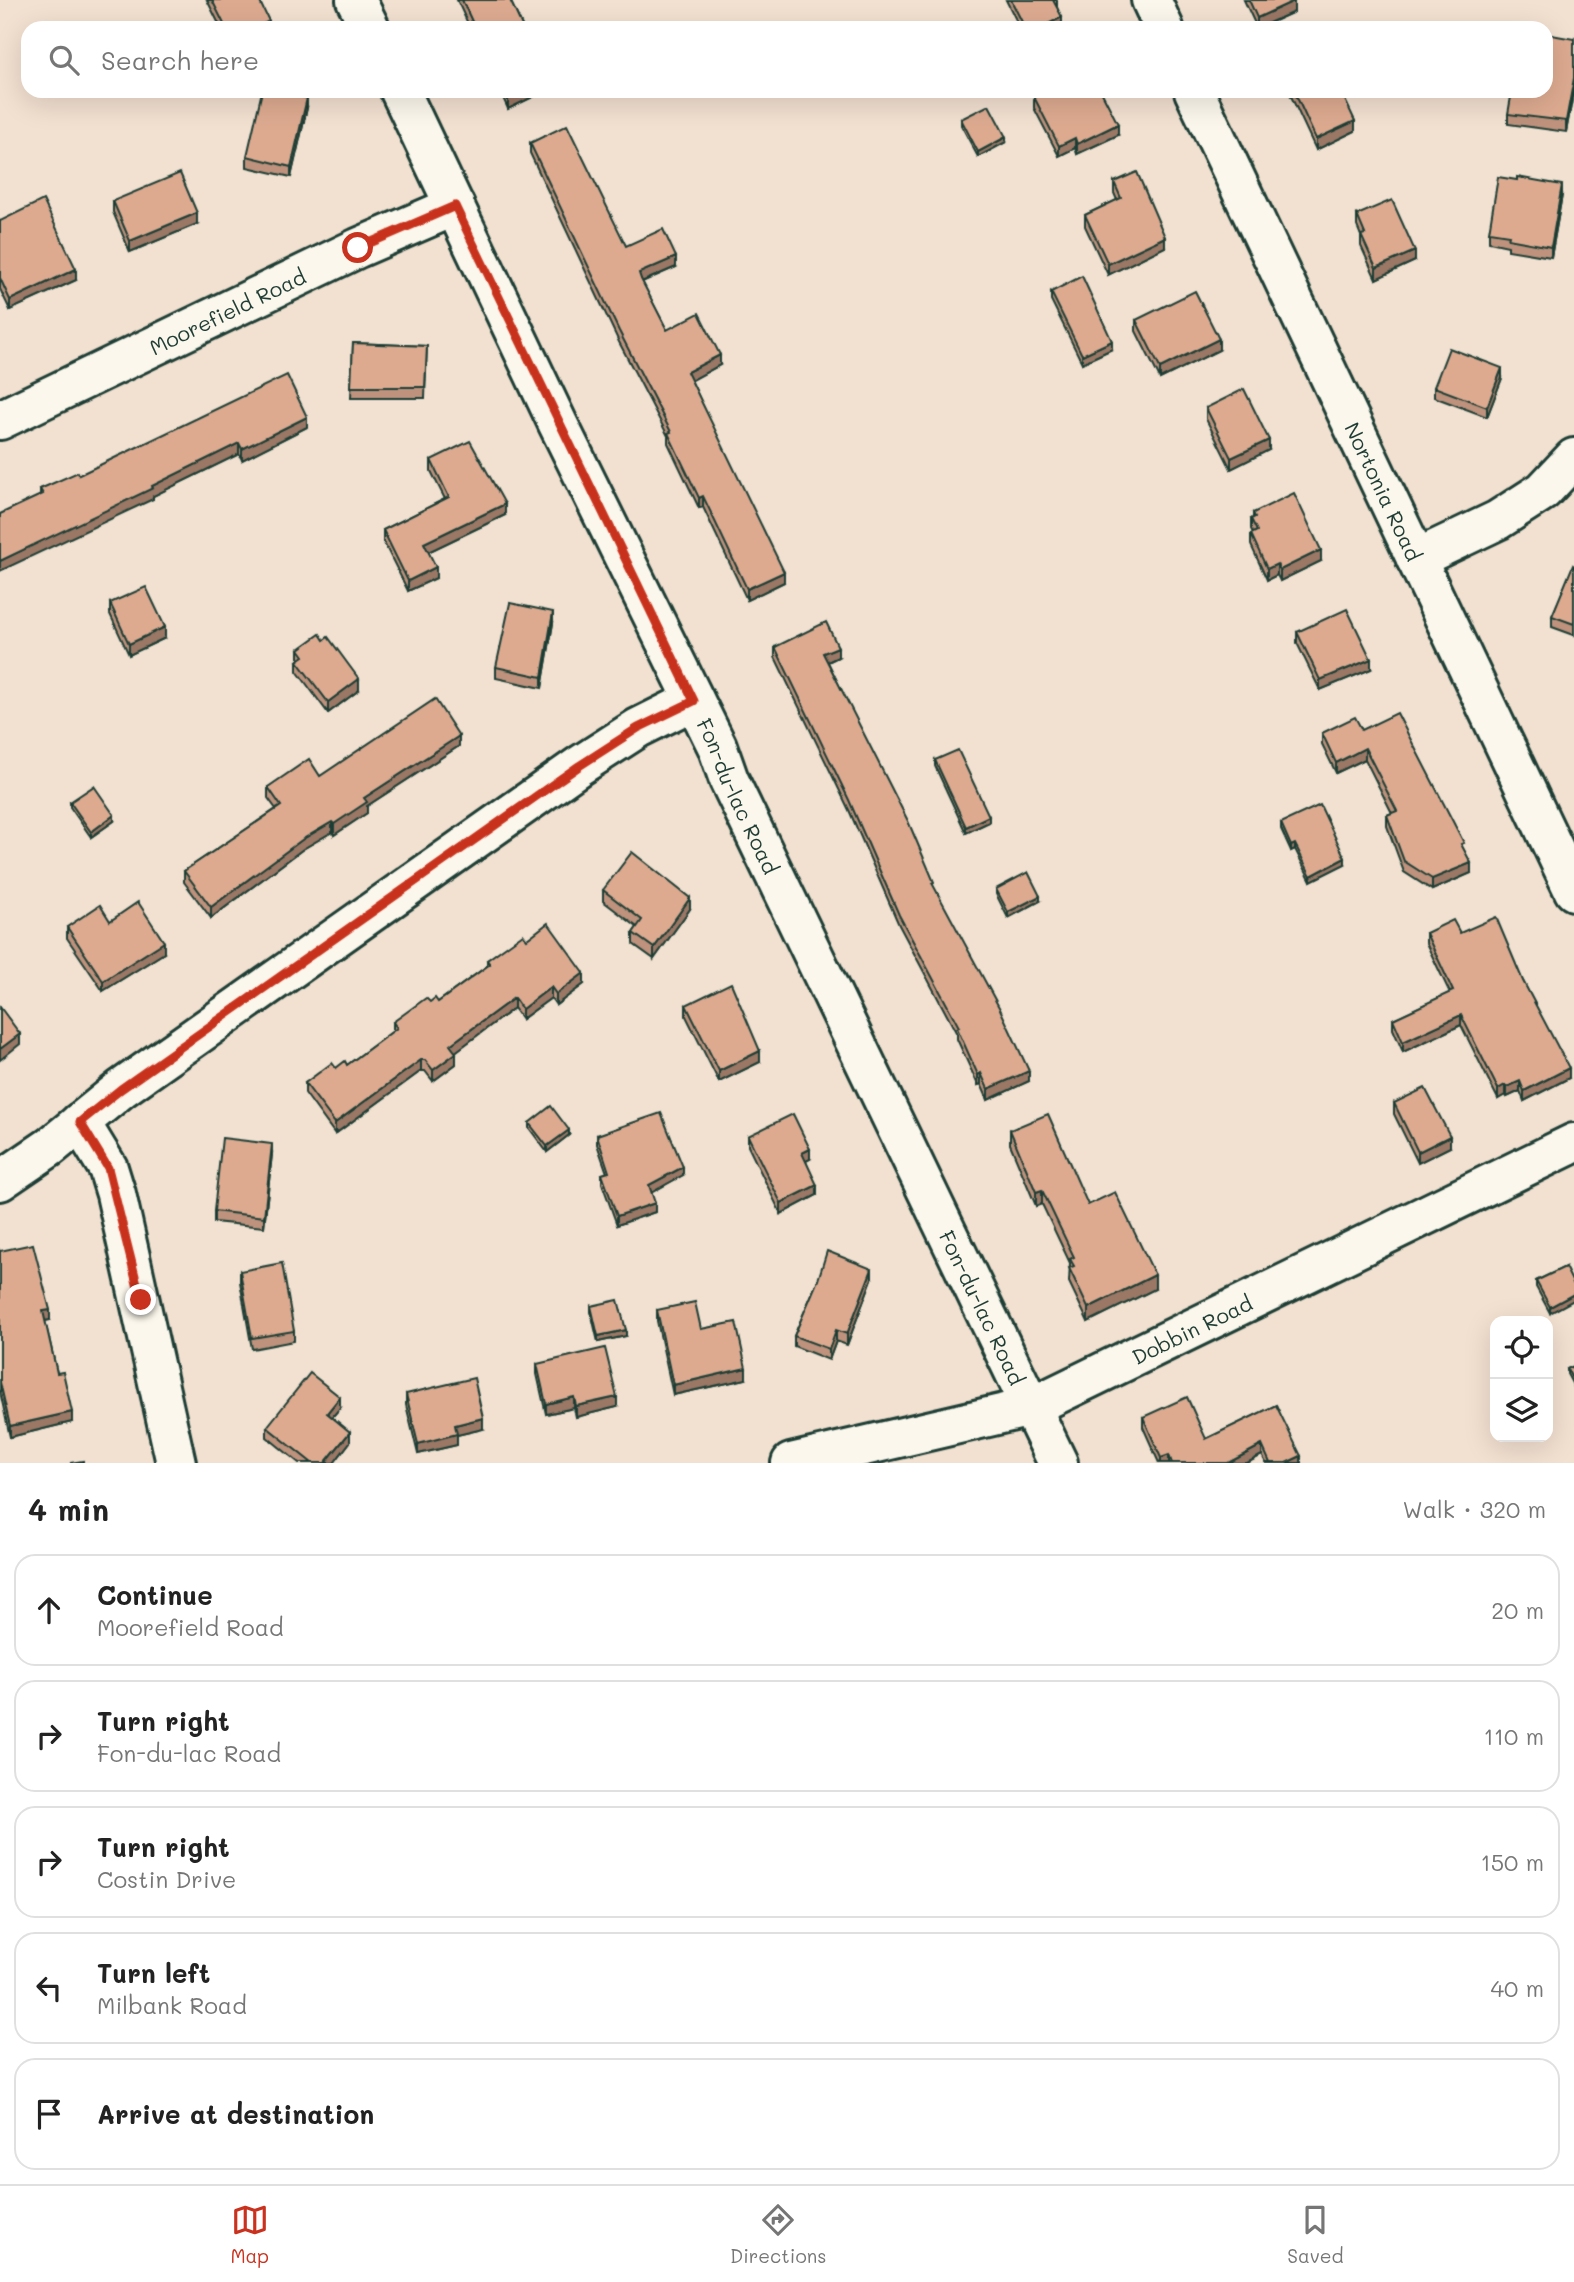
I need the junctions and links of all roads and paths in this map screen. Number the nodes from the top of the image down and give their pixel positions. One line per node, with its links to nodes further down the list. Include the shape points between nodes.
1 (356, 0): 3 (street)
2 (1151, 0): 4 (street)
3 (366, 21)
4 (1161, 21)
5 (403, 98): 7 (street, Fon-du-lac Road)
6 (1197, 98): 10 (street, Nortonia Road)
7 (455, 206): 8 (street, Moorefield Road); 11 (street, Fon-du-lac Road)
8 (0, 420)
9 (1574, 458): 10 (street, via 1543,492 1498,520)
10 (1416, 559): 12 (street, Nortonia Road)
11 (694, 701): 13 (street, via 638,728 579,766); 16 (street, Fon-du-lac Road)
12 (1574, 891)
13 (80, 1122): 15 (street); 17 (street, via 108,1168 116,1194)
14 (1574, 1143): 16 (street, Dobbin Road)
15 (0, 1181)
16 (1031, 1407): 18 (street, Dobbin Road); 19 (street, Fon-du-lac Road)
17 (176, 1463)
18 (792, 1463)
19 (1058, 1463)

